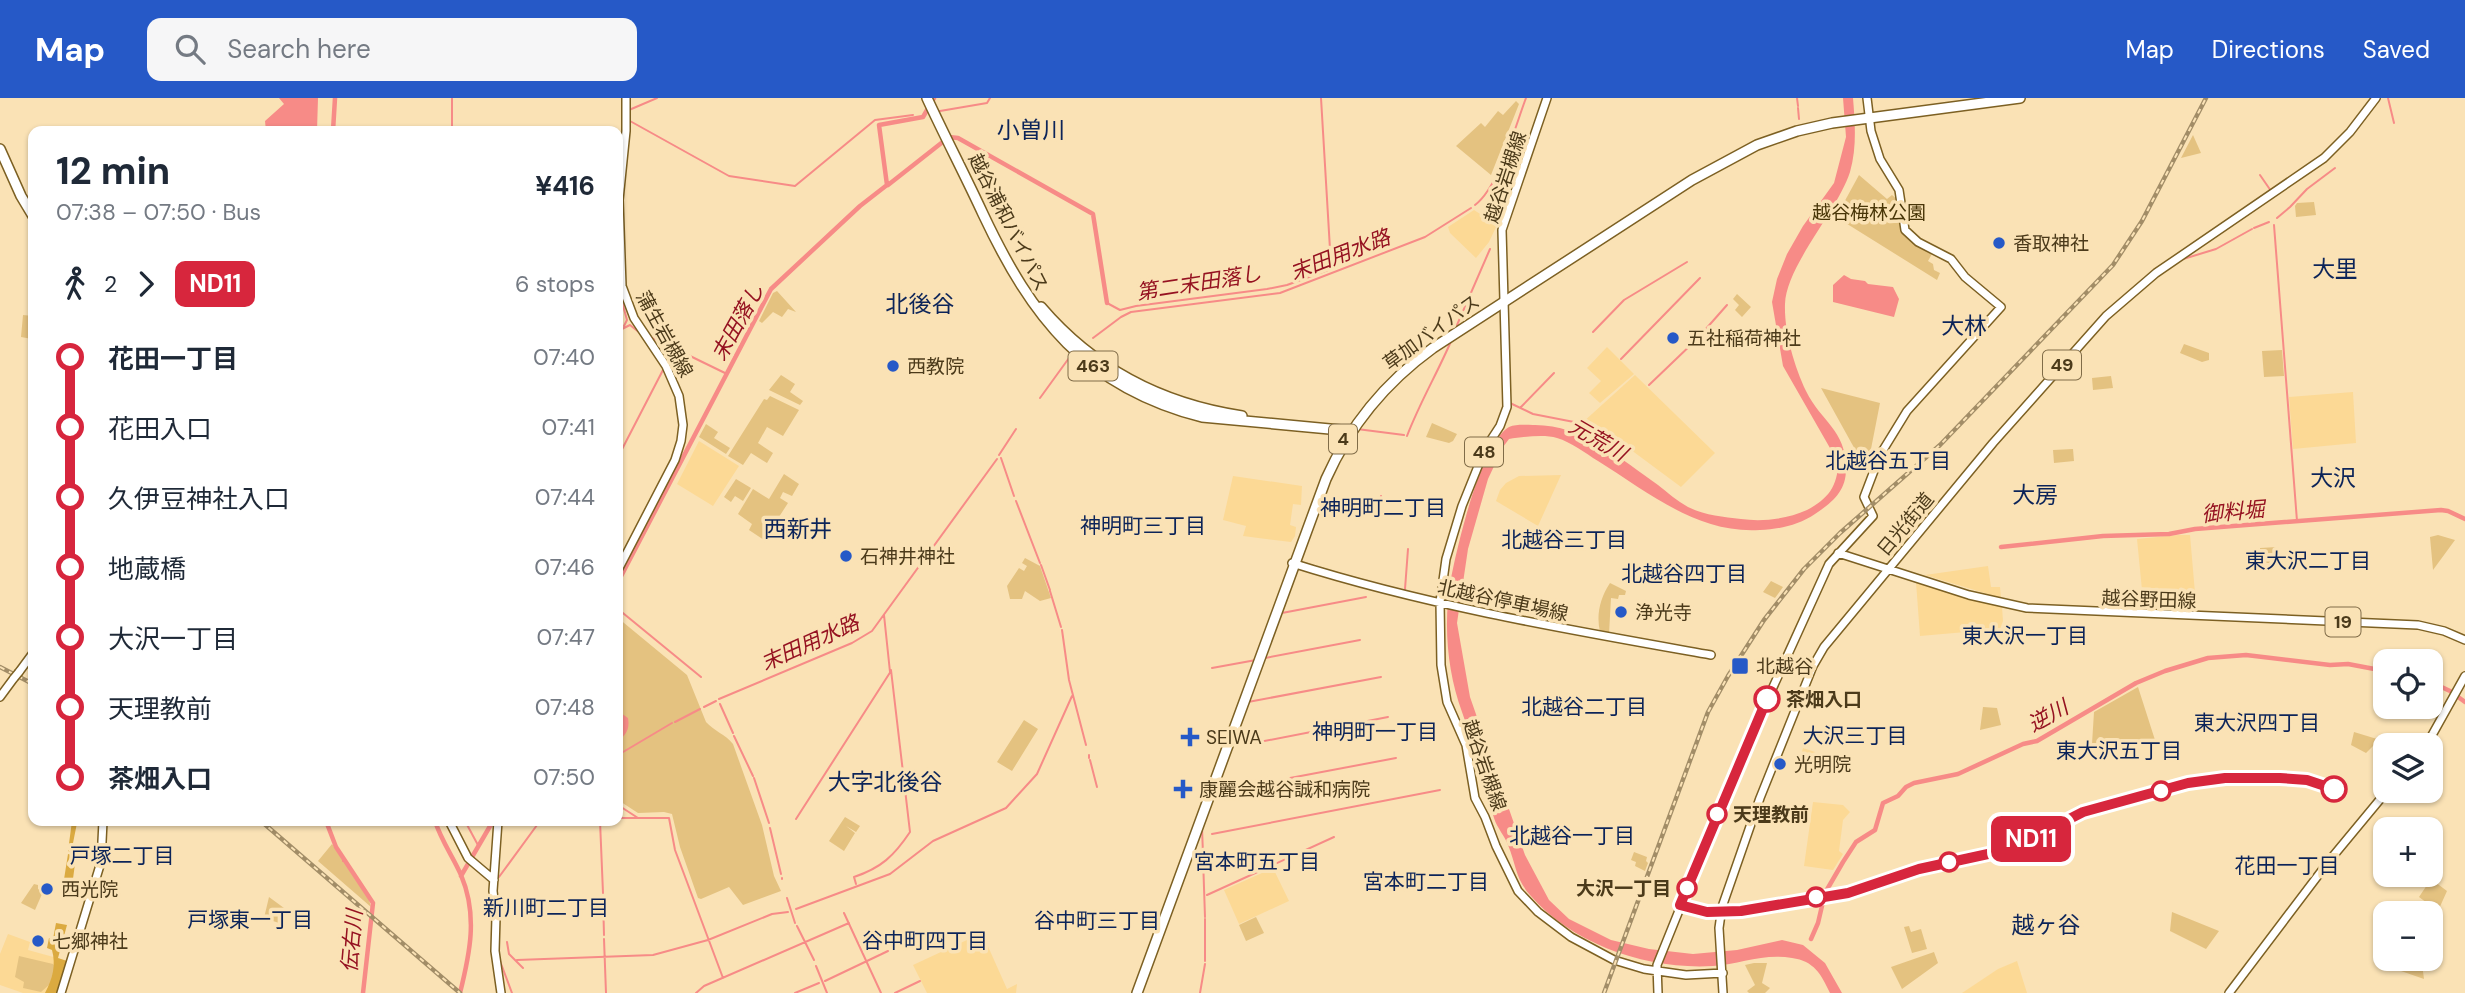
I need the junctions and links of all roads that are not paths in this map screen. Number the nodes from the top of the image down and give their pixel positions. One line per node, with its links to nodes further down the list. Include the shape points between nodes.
1 (626, 98): 10 (main road, 蒲生岩槻線)
2 (929, 98): 14 (highway, 越谷浦和バイパス / 463, via 1006,253 1037,303 1096,359); 16 (highway, 越谷浦和バイパス / 463, via 1017,280 1048,325 1096,369 1136,392 1202,417)
3 (1547, 98): 13 (main road, 越谷岩槻線 / 48, via 1503,227)
4 (1867, 98): 8 (main road)
5 (1998, 98): 8 (highway, 草加バイパス / 4)
6 (2020, 98): 8 (highway, 草加バイパス / 4)
7 (2376, 98): 20 (main road, 日光街道 / 49, via 2324,158 2161,269 2111,311)
8 (1867, 116): 13 (highway, 草加バイパス / 4, via 1768,137 1719,160); 17 (main road, via 1880,159 1899,190 1905,230 1951,259 2001,307 1900,421 1865,492 1873,516)
9 (0, 149): 11 (highway)
10 (623, 158)
11 (28, 208)
12 (623, 285): 18 (main road, 蒲生岩槻線, via 634,318 675,384 683,425 675,460)
13 (1504, 300): 16 (highway, 草加バイパス / 4, via 1413,362); 21 (main road, 越谷岩槻線 / 48, via 1507,407 1462,506 1446,559)
14 (1161, 395): 15 (highway); 16 (highway, 越谷浦和バイパス / 463, via 1218,412)
15 (1203, 414)
16 (1350, 430): 19 (highway, 草加バイパス / 4)
17 (1839, 551): 20 (main road, 越谷野田線 / 19); 33 (main road, via 1818,586 1739,762)
18 (623, 560)
19 (1293, 563): 21 (main road, 北越谷停車場線, via 1347,581); 37 (highway, 草加バイパス / 4)
20 (1889, 568): 22 (main road, 越谷野田線 / 19, via 2003,604 2043,611 2418,625); 34 (main road, 日光街道 / 49, via 1813,666 1725,897 1720,917)
21 (1442, 602): 23 (main road, 北越谷停車場線); 33 (main road, 越谷岩槻線 / 48, via 1441,665 1447,702 1465,745 1475,798 1518,891 1571,937 1614,960)
22 (2465, 638)
23 (1711, 655)
24 (28, 659): 26 (main road)
25 (2465, 676): 27 (main road)
26 (0, 697)
27 (2433, 733)
28 (2377, 803): 40 (main road)
29 (103, 826): 35 (main road, via 102,862)
30 (452, 826): 32 (main road, via 472,861)
31 (498, 826): 32 (main road)
32 (494, 880): 36 (main road)
33 (1657, 968): 34 (main road, 越谷岩槻線 / 48, via 1686,975); 38 (main road)
34 (1722, 970): 39 (main road, 日光街道 / 49)
35 (61, 993)
36 (500, 993)
37 (1135, 993)
38 (1658, 993)
39 (1723, 993)
40 (2229, 993)

